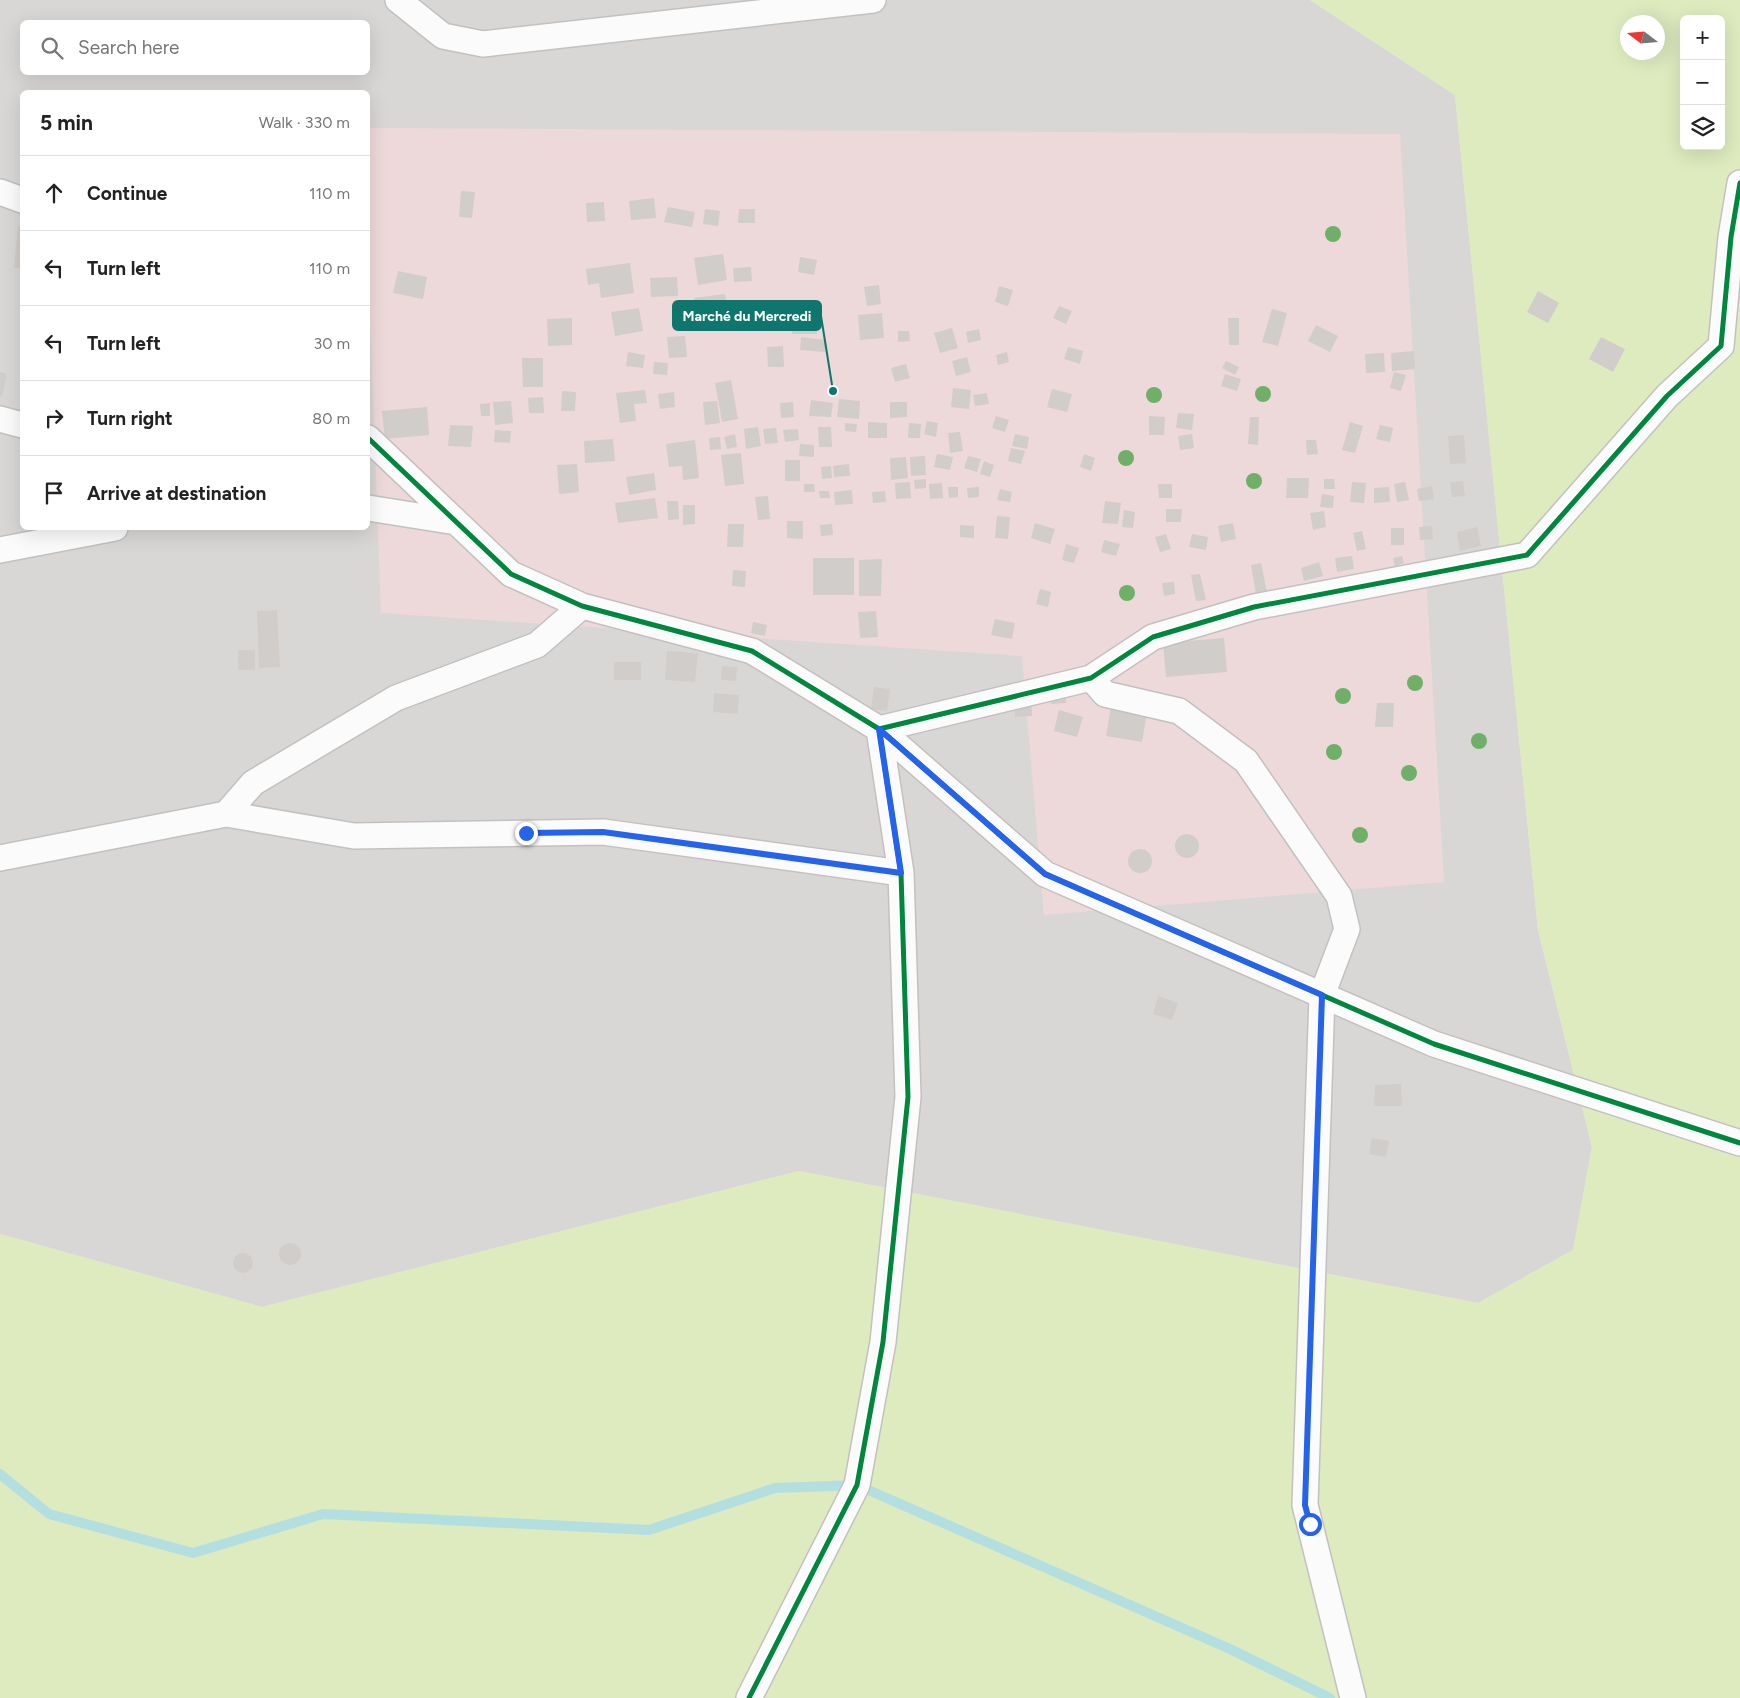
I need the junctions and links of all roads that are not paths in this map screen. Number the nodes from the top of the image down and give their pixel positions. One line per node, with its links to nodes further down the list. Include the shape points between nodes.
1 (398, 0): 2 (street, via 444,36 483,44)
2 (873, 0)
3 (1740, 183): 14 (street, via 1731,237 1721,346 1667,396 1527,556 1254,607 1154,637)
4 (0, 192): 5 (street)
5 (20, 199)
6 (0, 419): 7 (street)
7 (20, 424)
8 (370, 440): 10 (street)
9 (370, 508): 10 (street)
10 (456, 522): 13 (street, via 512,574)
11 (105, 530): 12 (street)
12 (0, 550)
13 (582, 606): 15 (street, via 752,651); 16 (street, via 537,645 396,698 253,783)
14 (1091, 678): 15 (street); 19 (street, via 1104,694 1178,711 1246,761 1339,896 1347,928)
15 (879, 729): 18 (street); 19 (street, via 1045,874)
16 (226, 814): 17 (street); 18 (street, via 354,836 603,832)
17 (0, 858)
18 (901, 873): 21 (street, via 908,1097 883,1342 857,1485)
19 (1322, 995): 20 (street, via 1434,1044); 22 (street, via 1305,1505)
20 (1740, 1143)
21 (749, 1698)
22 (1353, 1698)

